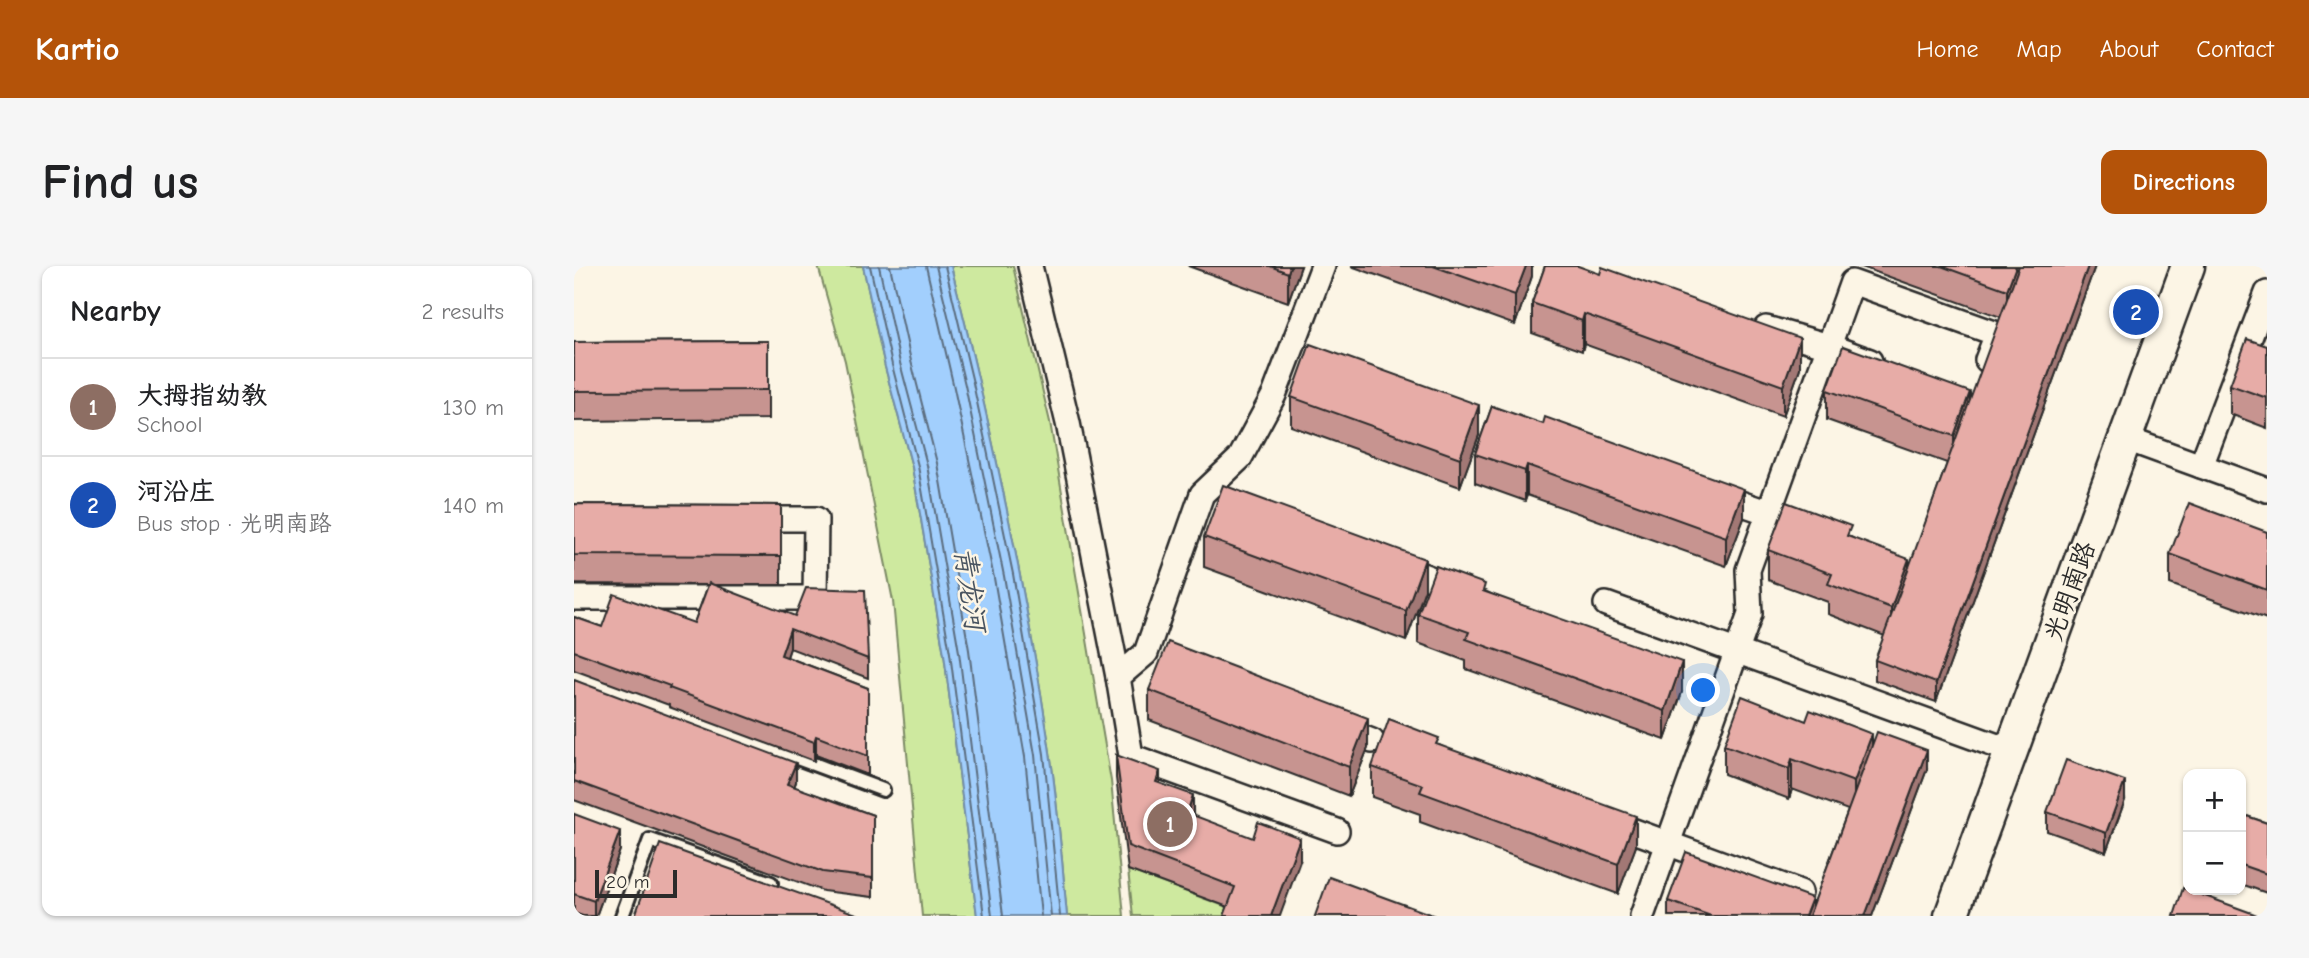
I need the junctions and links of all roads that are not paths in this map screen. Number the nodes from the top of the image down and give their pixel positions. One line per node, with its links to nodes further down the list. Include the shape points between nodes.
1 (1030, 266): 26 (street, via 1068,423)
2 (1323, 266): 13 (street, via 1298,354 1240,458)
3 (2188, 266): 9 (main road, 光明南路)
4 (2266, 296): 10 (street)
5 (1749, 322): 6 (street)
6 (1829, 346): 7 (street); 8 (street, via 1852,282 1997,334); 15 (street)
7 (1895, 369)
8 (1978, 385)
9 (2124, 438): 10 (street); 29 (main road, 光明南路)
10 (2201, 466): 12 (street)
11 (1693, 486): 15 (street)
12 (2267, 490)
13 (1202, 494): 14 (street); 23 (street)
14 (1228, 504)
15 (1768, 513): 17 (street); 22 (street, via 1748,570 1750,614)
16 (736, 519): 20 (street, via 816,519 815,598)
17 (1804, 526)
18 (1379, 559): 19 (street)
19 (1430, 578)
20 (574, 598)
21 (1606, 604): 22 (street)
22 (1737, 651): 29 (street); 33 (street)
23 (1146, 653): 24 (street); 26 (street)
24 (1171, 663)
25 (574, 675): 30 (lane)
26 (1118, 677): 32 (street, via 1132,756)
27 (1322, 721): 28 (street)
28 (1372, 741)
29 (2011, 751): 38 (main road, 光明南路)
30 (883, 790)
31 (1581, 811): 33 (street)
32 (1337, 831)
33 (1669, 844): 35 (street); 37 (street)
34 (784, 888): 36 (lane, via 650,839)
35 (1800, 892)
36 (622, 916)
37 (1642, 916)
38 (1951, 916)

